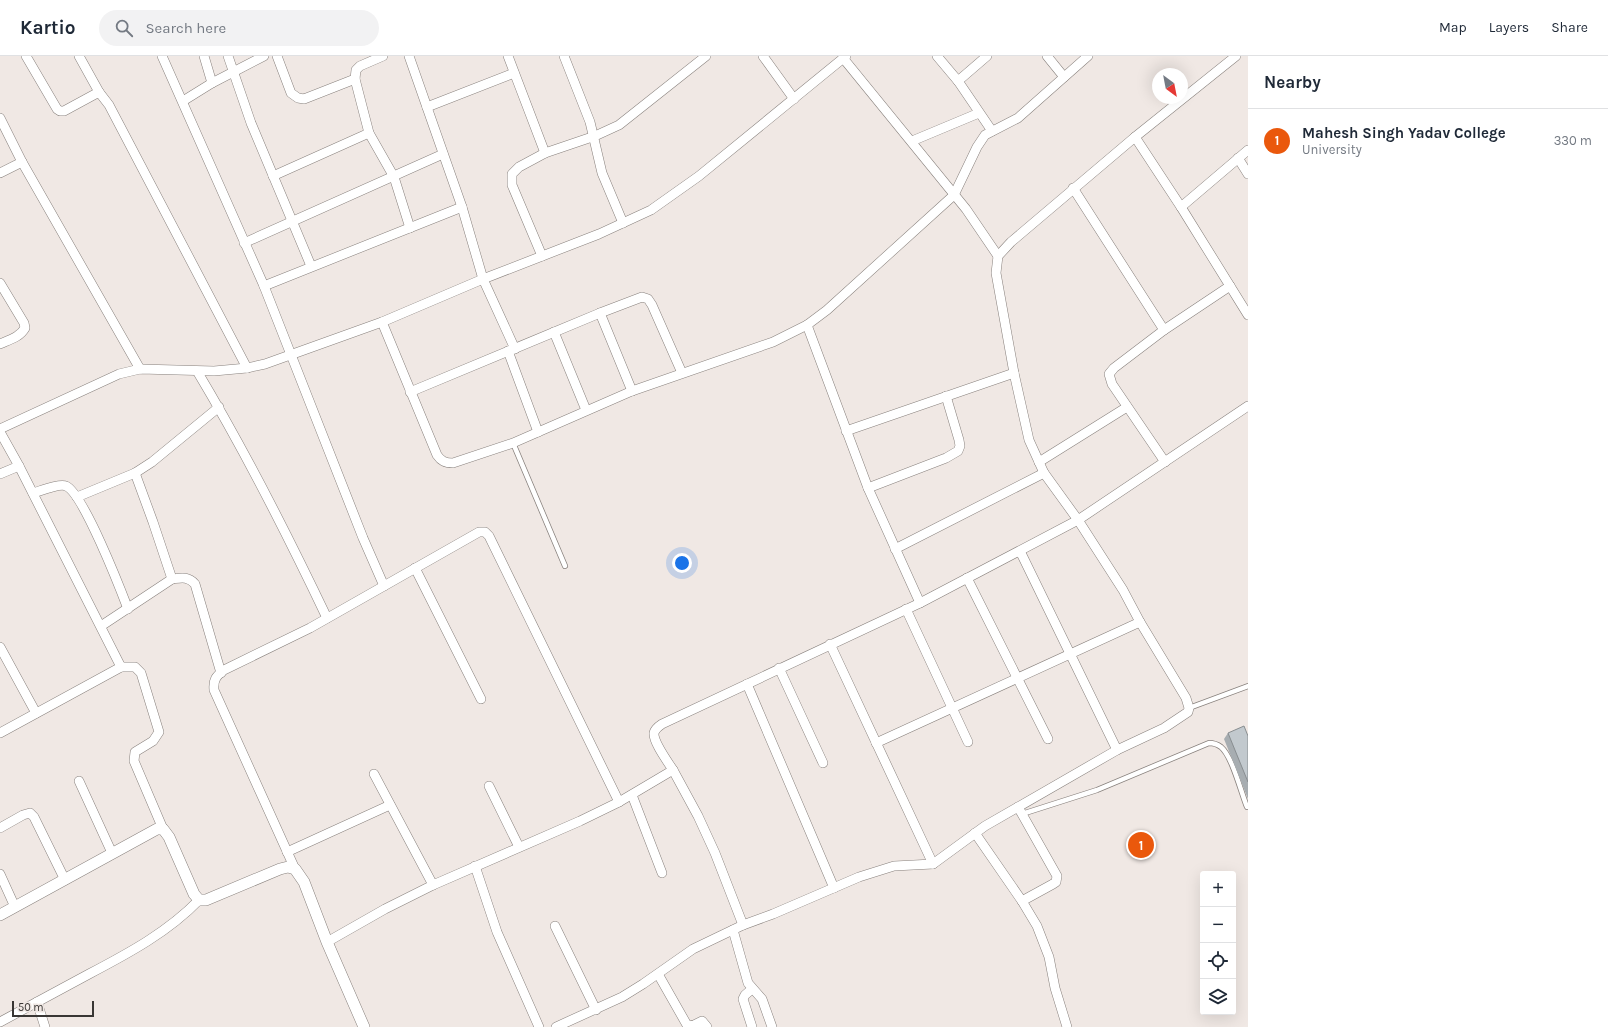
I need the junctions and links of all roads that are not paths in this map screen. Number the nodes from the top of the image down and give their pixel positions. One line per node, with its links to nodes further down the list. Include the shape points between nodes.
1 (26, 56): 26 (street, via 60,111)
2 (78, 56): 26 (street)
3 (162, 56): 28 (street)
4 (204, 56): 25 (street)
5 (228, 56): 20 (street)
6 (264, 56): 20 (street)
7 (277, 56): 23 (street, via 291,93 298,98 304,99)
8 (383, 56): 23 (street, via 360,66 356,70)
9 (409, 56): 29 (street)
10 (508, 56): 21 (street)
11 (564, 56): 34 (street)
12 (706, 56): 34 (street, via 626,121)
13 (763, 56): 27 (street)
14 (937, 56): 24 (street)
15 (987, 56): 24 (street)
16 (1047, 56): 22 (street)
17 (1088, 56): 22 (street)
18 (1236, 56): 35 (street)
19 (844, 57): 27 (street); 36 (street)
20 (233, 73): 25 (street); 44 (street)
21 (514, 73): 29 (street); 38 (street)
22 (1064, 77): 32 (street, via 1018,118)
23 (355, 80): 33 (street)
24 (958, 81): 30 (street)
25 (212, 83): 28 (street)
26 (99, 92): 70 (street, via 116,117)
27 (794, 99): 51 (street, via 699,176 651,210)
28 (183, 101): 53 (street)
29 (427, 107): 39 (street)
30 (979, 113): 32 (street); 36 (street)
31 (0, 118): 41 (street)
32 (992, 131): 47 (street, via 977,147)
33 (369, 133): 44 (street); 45 (street)
34 (594, 136): 38 (street); 51 (street, via 602,173)
35 (1135, 137): 46 (street); 49 (street)
36 (912, 141): 47 (street)
37 (1248, 150): 40 (street)
38 (546, 153): 54 (street, via 519,167 511,179)
39 (443, 154): 45 (street); 48 (street)
40 (1238, 158): 43 (street); 49 (street)
41 (22, 162): 42 (street); 71 (street)
42 (0, 173)
43 (1248, 174)
44 (273, 176): 50 (street)
45 (394, 177): 50 (street); 52 (street)
46 (1073, 188): 55 (street); 65 (street)
47 (954, 195): 55 (street); 64 (street, via 827,310)
48 (462, 207): 52 (street); 57 (street)
49 (1181, 207): 60 (street)
50 (292, 222): 53 (street); 56 (street)
51 (623, 223): 54 (street)
52 (410, 228): 56 (street)
53 (244, 243): 59 (street)
54 (542, 256): 57 (street)
55 (998, 256): 74 (street, via 996,273)
56 (311, 266): 59 (street)
57 (483, 279): 63 (street); 68 (street)
58 (0, 283): 67 (street, via 25,328 23,332)
59 (264, 286): 69 (street)
60 (1230, 286): 62 (street); 65 (street)
61 (600, 313): 66 (street); 73 (street, via 638,298 648,299); 75 (street)
62 (1248, 315)
63 (382, 322): 69 (street); 76 (street)
64 (807, 325): 73 (street, via 773,342); 83 (street)
65 (1164, 330): 80 (street, via 1109,374 1112,384)
66 (554, 332): 68 (street); 81 (street)
67 (0, 344)
68 (511, 350): 76 (street); 84 (street)
69 (292, 355): 70 (street); 102 (street)
70 (247, 368): 72 (street)
71 (140, 369): 72 (street); 82 (street, via 119,374)
72 (197, 371): 79 (street)
73 (682, 373): 75 (street)
74 (1014, 373): 77 (street); 86 (street, via 1029,440)
75 (632, 391): 81 (street)
76 (410, 392): 85 (street, via 437,455 446,463 453,463)
77 (946, 396): 83 (street); 92 (street, via 959,440 958,451)
78 (1248, 406): 87 (street)
79 (219, 407): 89 (street); 106 (street)
80 (1128, 407): 86 (street); 87 (street)
81 (586, 410): 84 (street)
82 (0, 430): 88 (street)
83 (846, 430): 92 (street)
84 (538, 432): 85 (street)
85 (513, 443): 98 (lane)
86 (1039, 462): 90 (street)
87 (1165, 462): 95 (street)
88 (19, 466): 91 (street); 93 (street)
89 (135, 473): 94 (street); 101 (street)
90 (1044, 473): 95 (street); 96 (street)
91 (0, 474)
92 (868, 488): 96 (street)
93 (33, 493): 94 (street, via 62,485 68,487); 108 (street)
94 (76, 498): 104 (street, via 108,557)
95 (1078, 520): 97 (street); 107 (street, via 1123,590)
96 (895, 549): 103 (street)
97 (1020, 551): 100 (street); 111 (street)
98 (565, 566)
99 (415, 568): 102 (street); 118 (street); 133 (street, via 479,532 485,532 489,536)
100 (966, 578): 103 (street); 115 (street)
101 (172, 579): 104 (street, via 158,586); 114 (street, via 186,578 195,584)
102 (384, 586): 106 (street)
103 (920, 603): 105 (street)
104 (128, 609): 108 (street)
105 (906, 609): 109 (street); 119 (street)
106 (328, 618): 114 (street)
107 (1140, 622): 111 (street); 120 (street, via 1186,698)
108 (100, 626): 112 (street)
109 (830, 644): 113 (street); 125 (street)
110 (0, 646): 121 (street)
111 (1070, 653): 115 (street); 126 (street)
112 (121, 667): 121 (street); 138 (street, via 138,669 158,726 158,736 138,749 134,756)
113 (779, 668): 116 (street); 127 (street)
114 (221, 673): 141 (street, via 213,682 214,690)
115 (1017, 677): 119 (street); 123 (street)
116 (747, 684): 128 (street, via 656,728 655,740); 150 (street)
117 (1248, 686): 120 (lane)
118 (481, 699)
119 (952, 708): 124 (street); 125 (street)
120 (1189, 708): 126 (street, via 1188,712 1164,728)
121 (36, 713): 122 (street)
122 (0, 734)
123 (1048, 739)
124 (968, 742)
125 (876, 743): 143 (street)
126 (1117, 750): 136 (street)
127 (823, 764)
128 (673, 770): 132 (street); 155 (street, via 715,853)
129 (374, 774): 134 (street)
130 (78, 781): 142 (street)
131 (489, 786): 140 (street)
132 (632, 795): 133 (street); 146 (street)
133 (619, 802): 140 (street)
134 (390, 805): 141 (street); 149 (street)
135 (1247, 807): 136 (lane, via 1228,755 1220,746 1209,743 1097,790)
136 (1020, 810): 139 (street); 152 (street, via 1057,876 1056,882)
137 (0, 828): 148 (street, via 27,813 32,814)
138 (163, 829): 142 (street, via 151,832); 151 (street, via 194,894)
139 (975, 833): 143 (street); 152 (street)
140 (519, 847): 144 (street)
141 (287, 852): 145 (street)
142 (112, 853): 148 (street)
143 (933, 864): 150 (street, via 894,866)
144 (475, 866): 149 (street); 166 (street, via 497,932)
145 (295, 869): 151 (street, via 280,869 206,900); 158 (street, via 304,882)
146 (662, 873)
147 (0, 874): 153 (street)
148 (65, 880): 153 (street)
149 (433, 885): 158 (street)
150 (834, 888): 155 (street)
151 (200, 900): 161 (street, via 158,935)
152 (1022, 901): 171 (street, via 1045,944)
153 (15, 907): 154 (street)
154 (0, 915)
155 (743, 925): 157 (street)
156 (555, 926): 162 (street)
157 (733, 930): 159 (street, via 694,949); 160 (street)
158 (327, 942): 165 (street)
159 (658, 974): 162 (street); 168 (street, via 687,1025 692,1026 702,1021)
160 (752, 990): 169 (street, via 743,999); 170 (street, via 762,999)
161 (37, 1002): 163 (street); 164 (street)
162 (596, 1010): 167 (street)
163 (0, 1022)
164 (45, 1027)
165 (364, 1027)
166 (539, 1027)
167 (558, 1027)
168 (707, 1027)
169 (752, 1027)
170 (772, 1027)
171 (1067, 1027)

